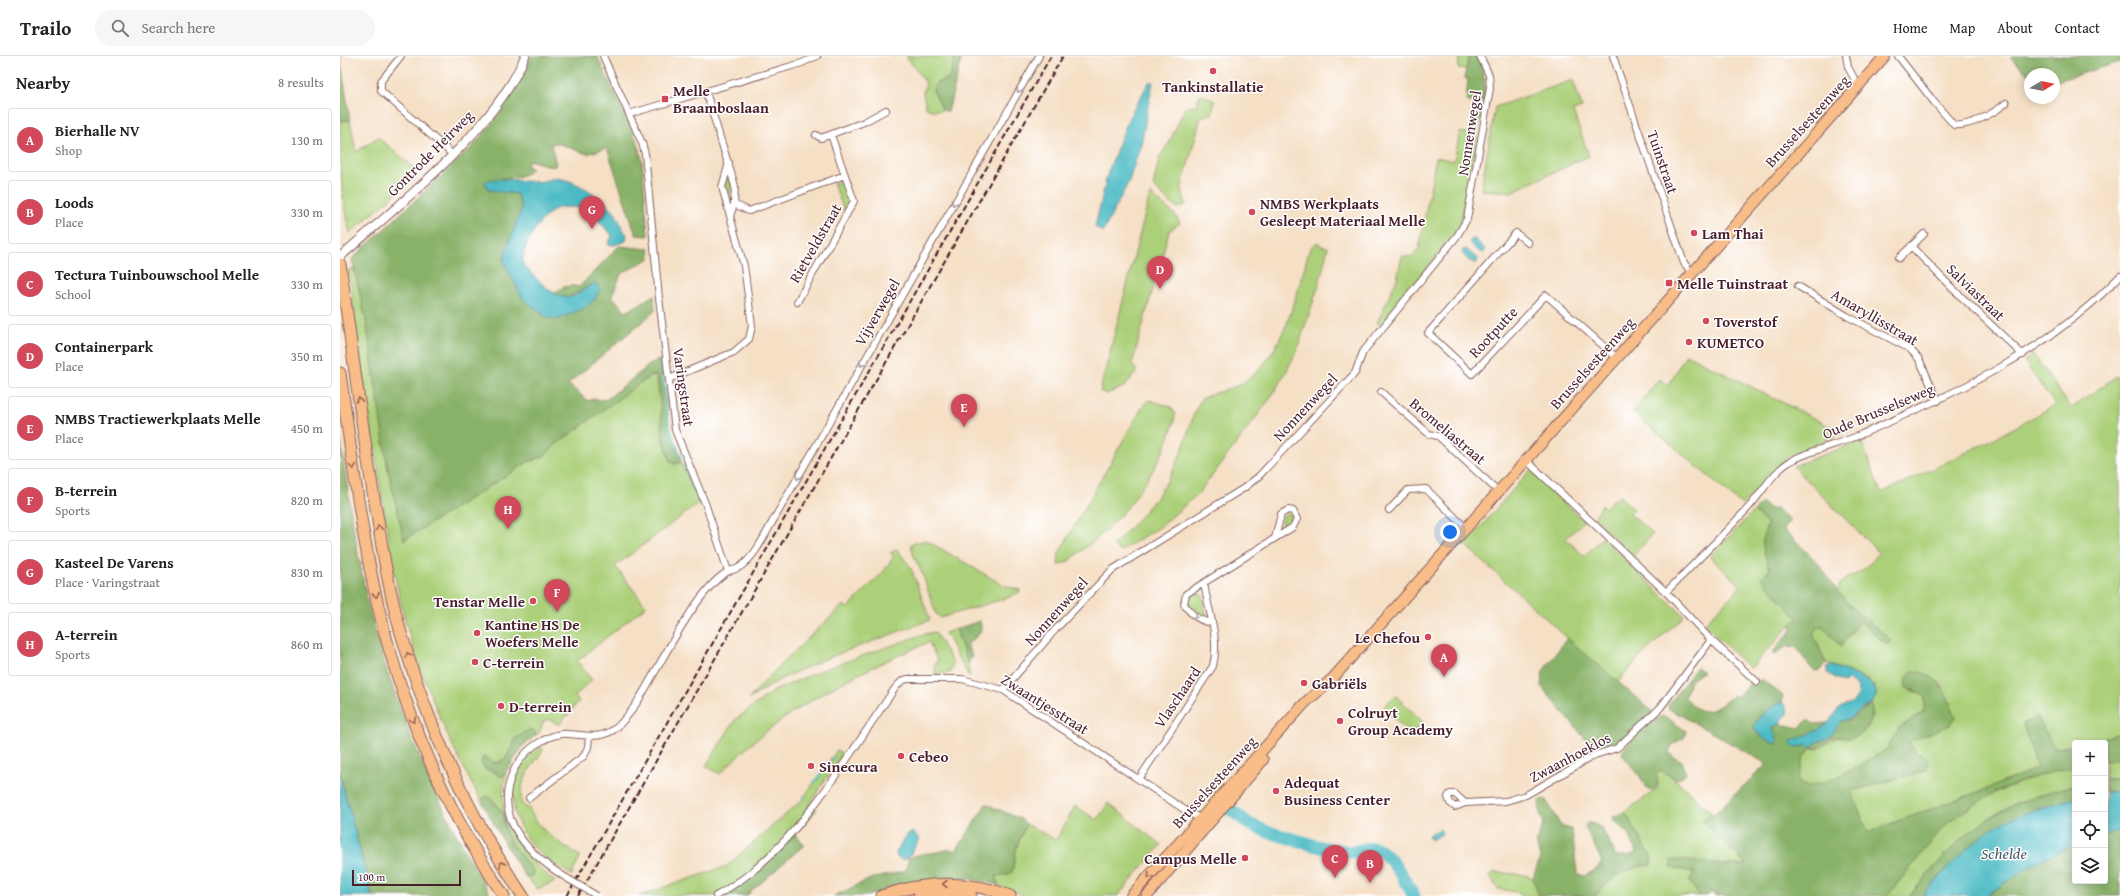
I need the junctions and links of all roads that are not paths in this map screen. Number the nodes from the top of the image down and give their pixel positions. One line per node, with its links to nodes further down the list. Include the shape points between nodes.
1 (401, 56): 18 (street, via 381,81 381,91)
2 (525, 56): 18 (street, Gontrode Heirweg, via 506,92 492,111)
3 (603, 56): 15 (street, Varingstraat)
4 (817, 56): 12 (street, via 802,63)
5 (1039, 56): 44 (street, Vijverwegel, one-way to 44, via 762,540 739,568)
6 (1480, 56): 50 (street, Nonnenwegel, via 1489,75 1490,88 1467,219 1457,236 1363,352 1355,373 1249,485 1112,570)
7 (1613, 56): 29 (street, Tuinstraat, via 1684,263)
8 (1846, 56): 11 (street, via 1848,67)
9 (1885, 56): 11 (main road, Brusselsesteenweg)
10 (1898, 56): 13 (street, via 1954,125 1960,126 1980,118)
11 (1858, 86): 29 (main road, Brusselsesteenweg)
12 (706, 92): 15 (street); 19 (street)
13 (2006, 103)
14 (886, 110): 16 (street)
15 (629, 114): 36 (street, Varingstraat, via 645,154)
16 (831, 135): 17 (street, via 821,138); 20 (street, Rietveldstraat)
17 (816, 136)
18 (452, 154): 26 (street, Gontrode Heirweg)
19 (729, 163): 21 (street, via 735,186); 22 (street, via 722,187)
20 (845, 175): 21 (street, Rietveldstraat, via 749,211); 32 (street, Rietveldstraat, via 854,201)
21 (734, 204): 22 (street)
22 (730, 216): 36 (street, via 744,266 752,326 749,339 734,352)
23 (1924, 234): 25 (street)
24 (1528, 243): 34 (street, Rootputte, via 1516,233 1428,333 1472,374 1546,295)
25 (1911, 246): 27 (street); 33 (street, Salviastraat)
26 (340, 257)
27 (1899, 258)
28 (340, 264): 60 (highway, one-way to 28, via 485,835 456,781 419,692 400,632 371,481)
29 (1692, 273): 34 (main road, Brusselsesteenweg)
30 (2120, 276): 33 (street, Oude Brusselseweg, via 2069,323)
31 (1798, 286): 38 (street, Amaryllisstraat, via 1847,316 1910,349 1919,359)
32 (797, 302)
33 (2023, 355): 38 (street, Oude Brusselseweg, via 1984,378)
34 (1617, 358): 39 (main road, Brusselsesteenweg)
35 (340, 373): 59 (highway, one-way to 59, via 356,486 387,641 420,739 474,847)
36 (669, 379): 44 (street, Varingstraat, via 675,430 704,498)
37 (1381, 392): 40 (street, Bromeliastraat, via 1429,434 1438,436)
38 (1938, 400): 46 (street, Oude Brusselseweg, via 1851,439 1791,460)
39 (1526, 460): 40 (main road, Brusselsesteenweg); 46 (street)
40 (1498, 491): 42 (main road, Brusselsesteenweg)
41 (1388, 510): 42 (street, via 1408,490 1426,489)
42 (1466, 528): 51 (main road, Brusselsesteenweg)
43 (1275, 538): 43 (street, via 1296,524 1293,511 1288,510 1280,514); 45 (street)
44 (728, 571): 52 (street, via 713,584 692,611 628,715 609,732)
45 (1204, 583): 47 (street, Vlaschaard); 47 (street, one-way to 47, via 1186,594 1184,604 1188,611 1202,622)
46 (1666, 592): 48 (street)
47 (1212, 623): 53 (street, Vlaschaard, via 1216,637 1213,666)
48 (1711, 640): 49 (street); 55 (street, Zwaanhoeklos, via 1660,708 1617,748 1595,755 1526,795 1506,801)
49 (1757, 682)
50 (1003, 690): 53 (street, Zwaantjesstraat); 62 (street, Zwaantjesstraat, via 962,679 902,681 796,827 754,870)
51 (1322, 690): 56 (main road, Brusselsesteenweg, via 1314,703); 57 (main road, Brusselsesteenweg, via 1305,703)
52 (589, 737): 54 (street, via 584,756); 61 (street, bridge, via 562,734 534,745 514,768 507,793 508,812 517,833 539,859)
53 (1139, 778): 57 (street, Zwaantjesstraat)
54 (529, 798)
55 (1465, 803)
56 (1213, 816): 57 (street); 58 (main road, Brusselsesteenweg)
57 (1200, 819): 58 (street); 67 (main road, Brusselsesteenweg, one-way to 67)
58 (1199, 832): 68 (main road, Brusselsesteenweg)
59 (504, 896)
60 (524, 896)
61 (597, 896)
62 (716, 896)
63 (882, 896): 66 (highway, one-way to 63, via 970,885 943,883 913,887)
64 (919, 896): 65 (highway)
65 (971, 896)
66 (1010, 896)
67 (1131, 896)
68 (1147, 896)

